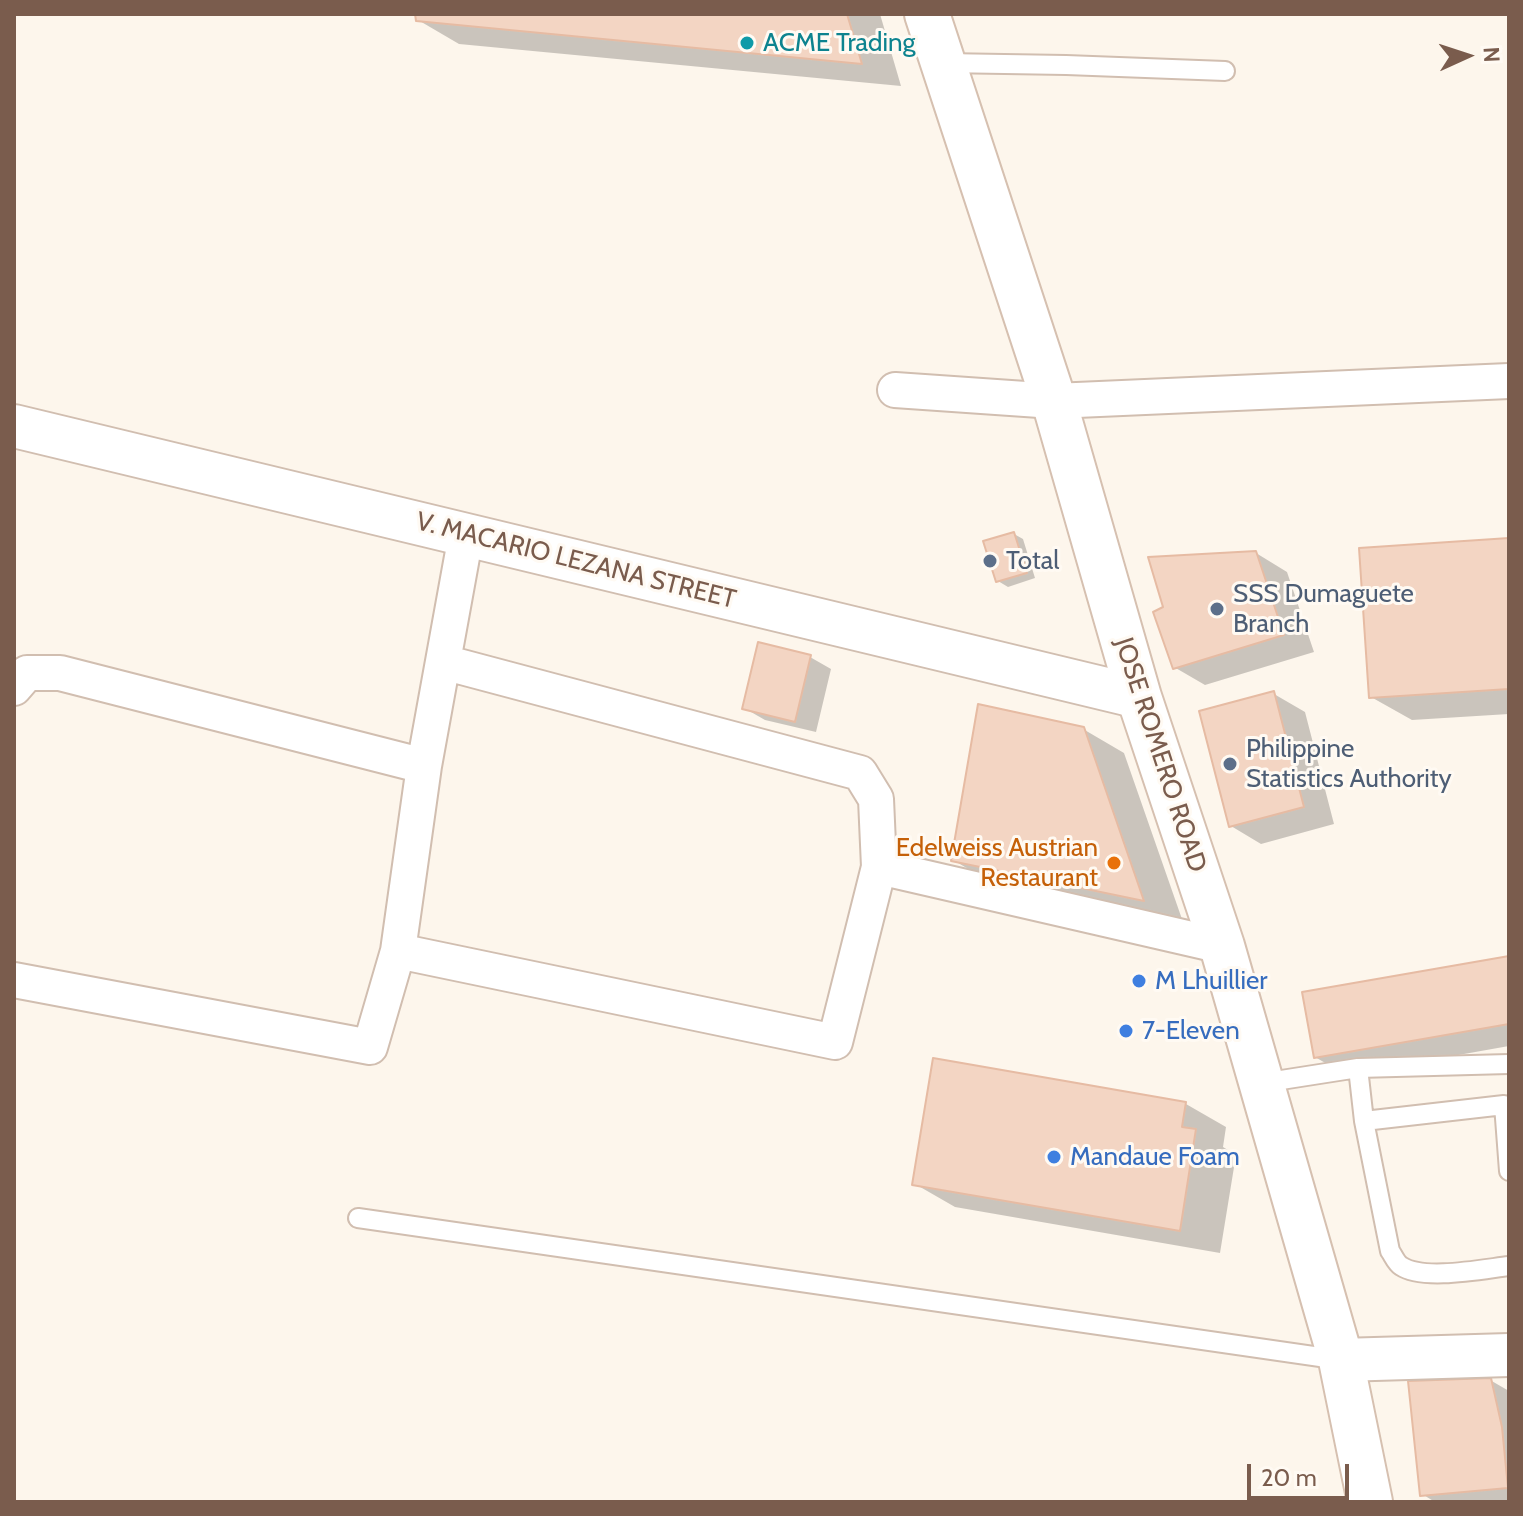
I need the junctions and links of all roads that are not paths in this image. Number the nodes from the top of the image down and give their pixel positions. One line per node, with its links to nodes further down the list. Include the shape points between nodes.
1 (927, 14): 2 (main road, JOSE ROMERO ROAD)
2 (943, 63): 3 (lane); 6 (main road, JOSE ROMERO ROAD)
3 (1225, 71)
4 (1509, 381): 6 (street)
5 (895, 390): 6 (street)
6 (1054, 401): 11 (main road, JOSE ROMERO ROAD)
7 (14, 426): 8 (street, V. MACARIO LEZANA STREET)
8 (466, 535): 9 (street); 11 (street, V. MACARIO LEZANA STREET)
9 (443, 662): 12 (street); 13 (street, via 860,773 876,799)
10 (14, 688): 12 (street, via 27,673 60,673)
11 (1139, 697): 14 (main road, JOSE ROMERO ROAD)
12 (424, 766): 15 (street)
13 (879, 867): 14 (street); 15 (street, via 835,1042)
14 (1222, 946): 19 (main road, JOSE ROMERO ROAD)
15 (398, 951): 16 (street, via 370,1047)
16 (14, 980)
17 (1509, 1064): 18 (lane)
18 (1358, 1068): 19 (lane); 20 (lane)
19 (1262, 1083): 25 (main road, JOSE ROMERO ROAD)
20 (1364, 1121): 21 (lane, via 1504,1105); 23 (lane, via 1390,1251 1399,1265 1415,1272)
21 (1509, 1171)
22 (358, 1218): 25 (lane)
23 (1509, 1266)
24 (1509, 1355): 25 (street)
25 (1341, 1360): 26 (main road, JOSE ROMERO ROAD)
26 (1370, 1502)

